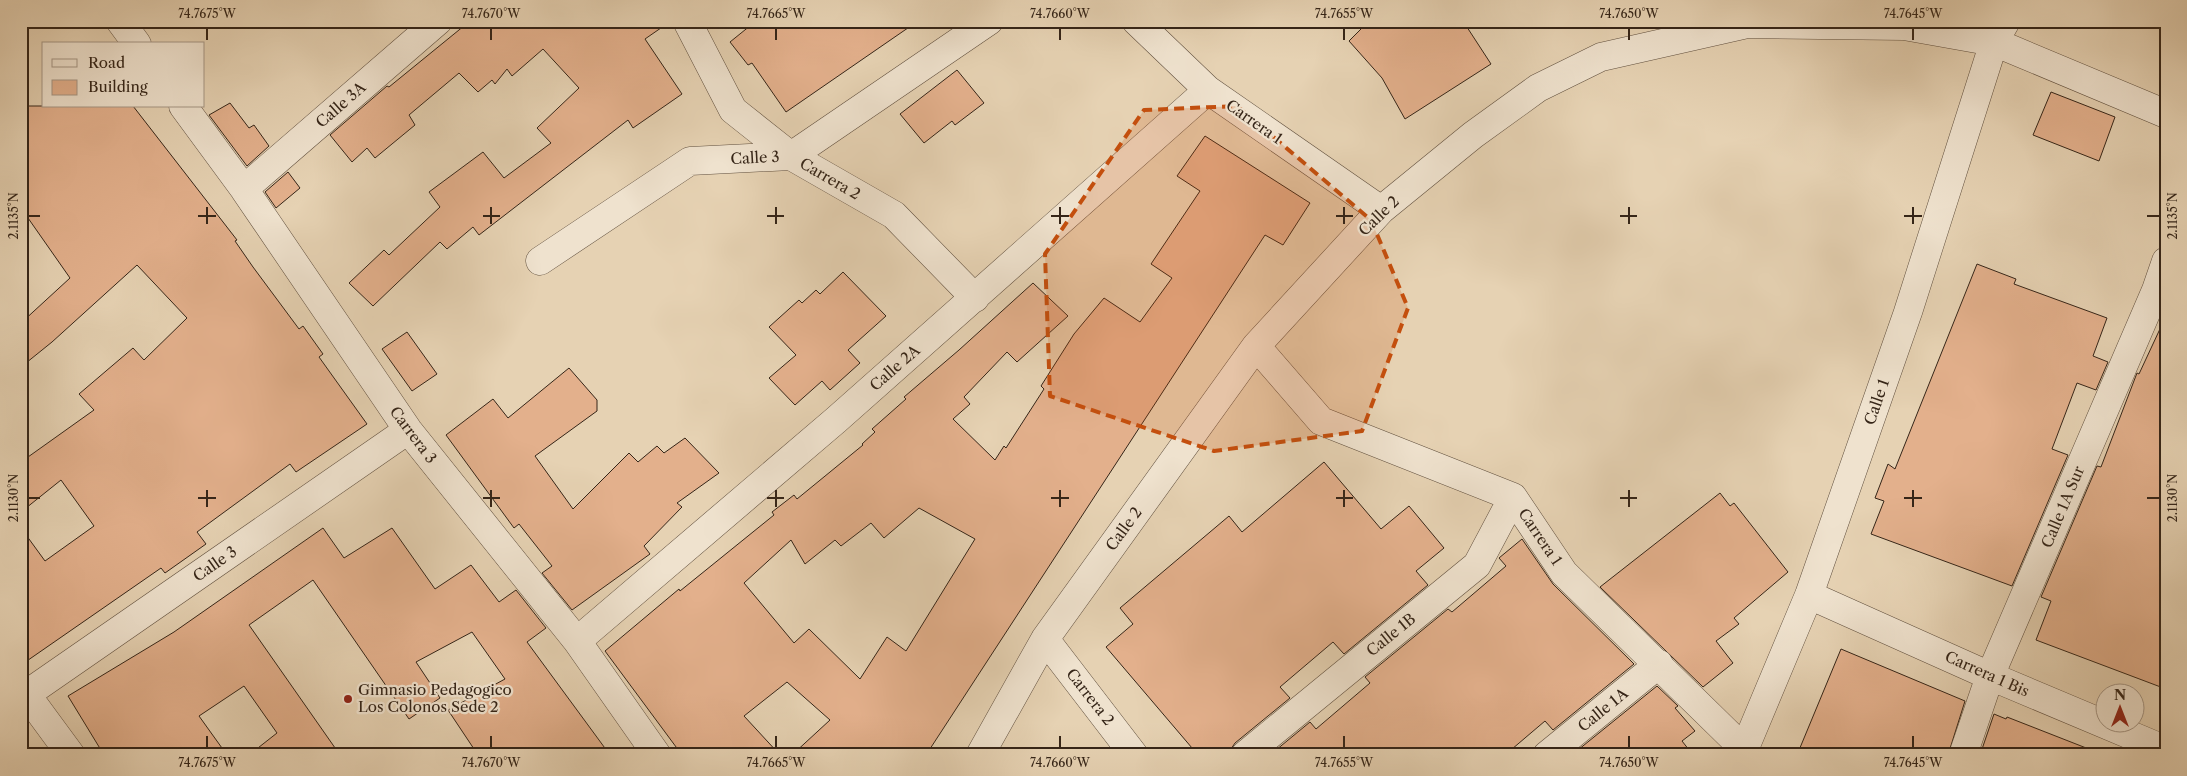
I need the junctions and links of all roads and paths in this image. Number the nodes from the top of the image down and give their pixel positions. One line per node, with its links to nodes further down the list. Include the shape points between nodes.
1 (120, 21): 7 (street)
2 (438, 21): 12 (street, Calle 3A)
3 (687, 21): 11 (street, Carrera 2, via 732,110)
4 (989, 21): 11 (street, Calle 3)
5 (1136, 21): 8 (street, Carrera 1)
6 (2000, 32): 10 (street, Calle 2); 13 (street, Calle 2, via 1904,26 1747,24 1601,57 1538,88 1473,135); 21 (street, Calle 1, via 1908,312)
7 (136, 42)
8 (1208, 90): 13 (street, Carrera 1); 17 (street, Calle 2A)
9 (184, 108): 12 (street, Carrera 3)
10 (2166, 114)
11 (791, 156): 15 (street, Calle 3, via 690,161); 17 (street, Carrera 2, via 894,215)
12 (244, 189): 19 (street, Carrera 3)
13 (1381, 210): 18 (street, Calle 2)
14 (2166, 261): 16 (street, Calle 1A Sur)
15 (540, 262)
16 (2161, 292): 25 (street, Calle 1A Sur)
17 (975, 298): 23 (street, Calle 2A)
18 (1256, 346): 20 (street, Carrera 1, via 1321,421); 22 (street, Calle 2)
19 (408, 430): 23 (street, Carrera 3); 26 (street, Calle 3)
20 (1513, 497): 24 (street, Carrera 1, via 1564,573); 33 (street, Calle 1B, via 1477,565)
21 (1809, 595): 25 (street, Carrera 1 Bis); 28 (street, Calle 1)
22 (1045, 639): 31 (street, Calle 2); 32 (street, Carrera 2)
23 (577, 641): 30 (street, Carrera 3)
24 (1659, 664): 28 (street, Carrera 1); 34 (street, Calle 1A)
25 (1990, 676): 27 (street, Carrera 1 Bis); 35 (street, Calle 1A Sur)
26 (23, 693): 29 (street)
27 (2166, 750)
28 (1743, 752)
29 (71, 755)
30 (657, 755)
31 (980, 755)
32 (1134, 755)
33 (1245, 755)
34 (1547, 755)
35 (1963, 755)

